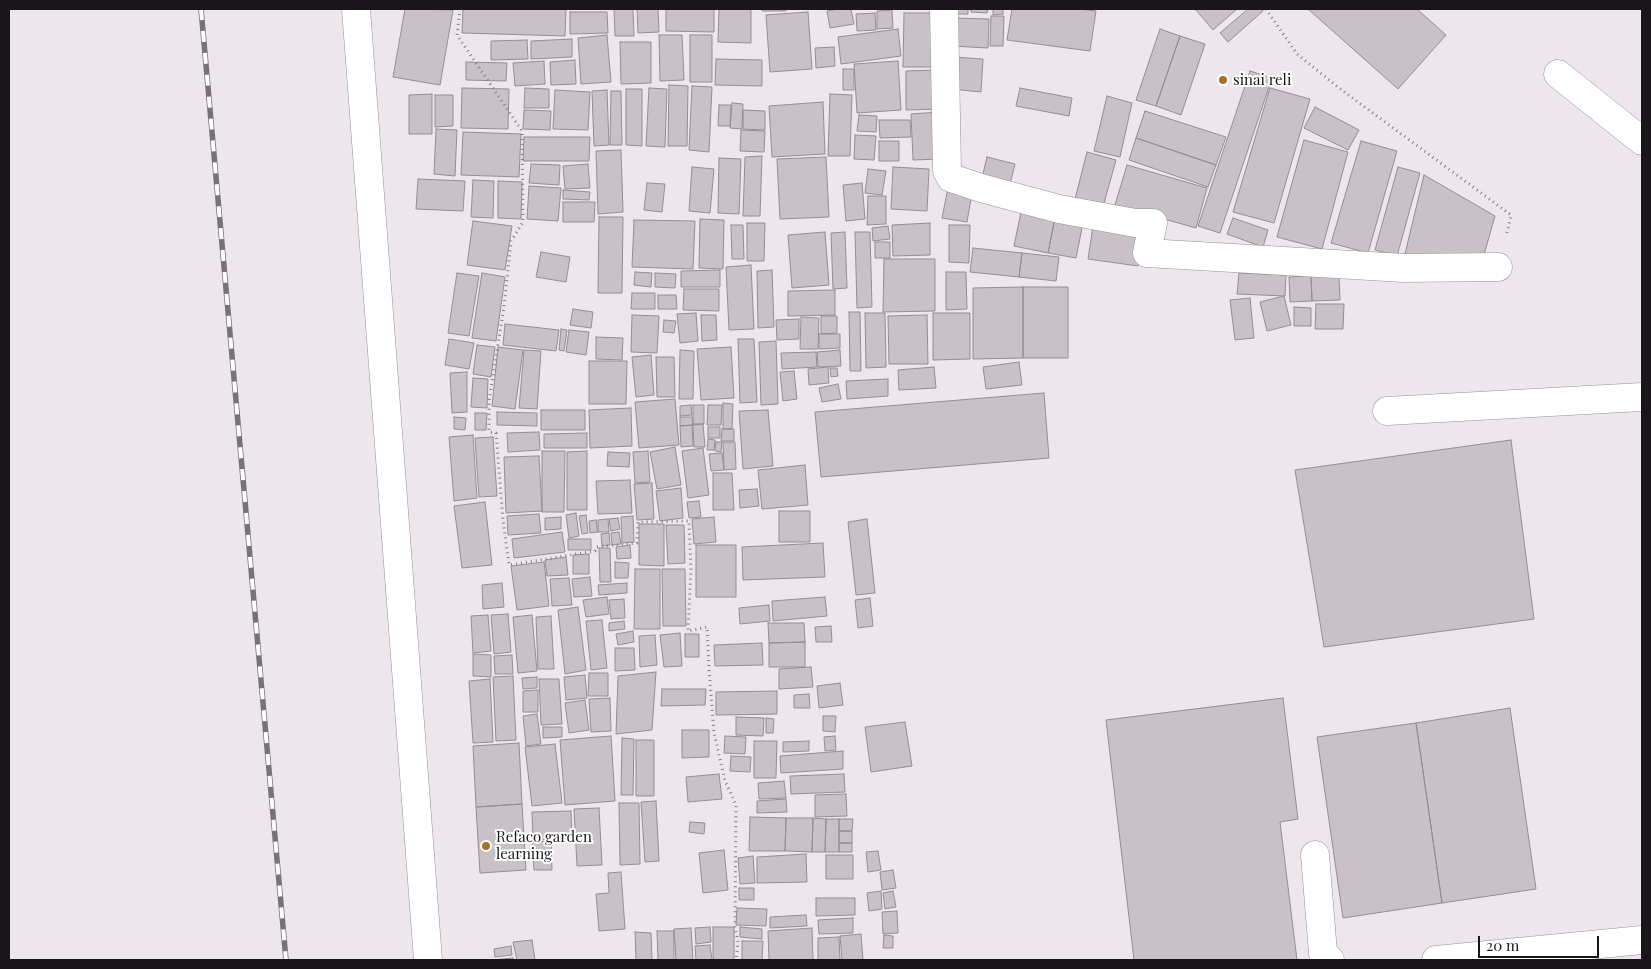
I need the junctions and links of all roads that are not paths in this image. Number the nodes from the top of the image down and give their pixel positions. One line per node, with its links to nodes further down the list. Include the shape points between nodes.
1 (356, 9): 10 (street)
2 (944, 9): 5 (street, via 947,172 951,178 1059,209 1135,223 1153,223 1147,253 1404,268)
3 (1558, 74): 4 (street)
4 (1642, 141)
5 (1498, 267)
6 (1642, 397): 7 (street)
7 (1387, 411)
8 (1315, 855): 11 (street, via 1323,953)
9 (1642, 940): 12 (street)
10 (428, 960)
11 (1330, 960)
12 (1436, 960)

